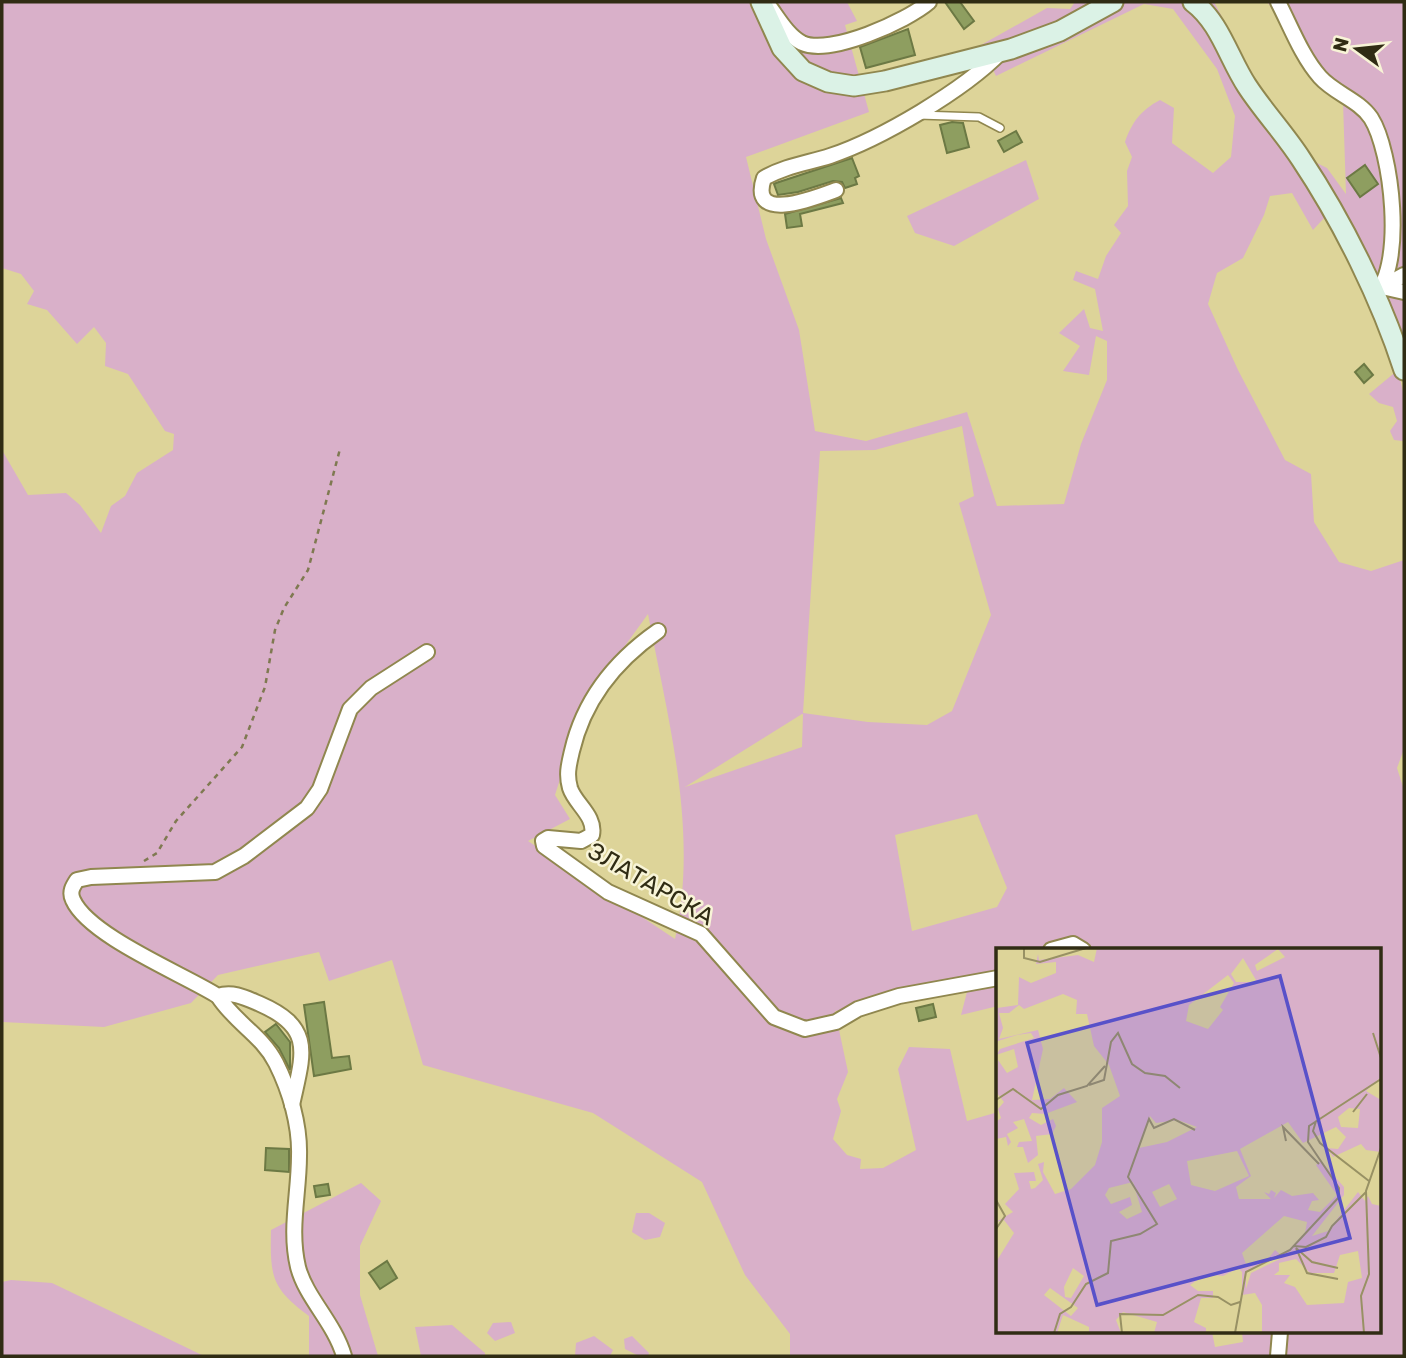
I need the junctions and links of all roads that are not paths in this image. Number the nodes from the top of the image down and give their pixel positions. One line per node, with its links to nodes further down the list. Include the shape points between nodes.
1 (761, 2): 7 (street, via 791,59 813,76 839,85 886,81)
2 (766, 2): 3 (street, via 802,43 823,46 892,27)
3 (929, 2)
4 (1113, 2): 7 (street, via 1060,31)
5 (1193, 2): 12 (street, via 1212,22 1248,88 1303,161)
6 (1278, 2): 12 (street, via 1320,77 1371,118 1385,160 1391,208 1392,252)
7 (1001, 52): 8 (street, via 960,85)
8 (911, 115): 9 (lane, via 979,117); 10 (street, via 832,155 779,169 764,178 761,188 769,202 781,205 796,205)
9 (1000, 128)
10 (836, 190)
11 (1404, 275): 12 (street)
12 (1379, 290): 13 (street); 14 (street)
13 (1404, 292)
14 (1404, 370)
15 (658, 631): 19 (street, ЗЛАТАРСКА, via 631,650 578,723 567,773 571,791 590,818 592,835 581,841 548,838 544,846 608,892 701,934 774,1017 805,1028 836,1023 858,1009 899,996)
16 (427, 652): 20 (street, via 371,688 350,709 320,789 307,808 244,856 215,872 77,880 71,889 72,900 105,933)
17 (1058, 948): 18 (street, via 1073,944)
18 (1080, 948)
19 (996, 978)
20 (218, 996): 21 (street, via 260,1037 277,1064); 21 (street, via 227,993 256,1002 277,1011 299,1030 299,1074)
21 (292, 1105): 23 (street, via 299,1155 293,1236 299,1269)
22 (1280, 1334): 24 (street)
23 (344, 1356)
24 (1278, 1356)

